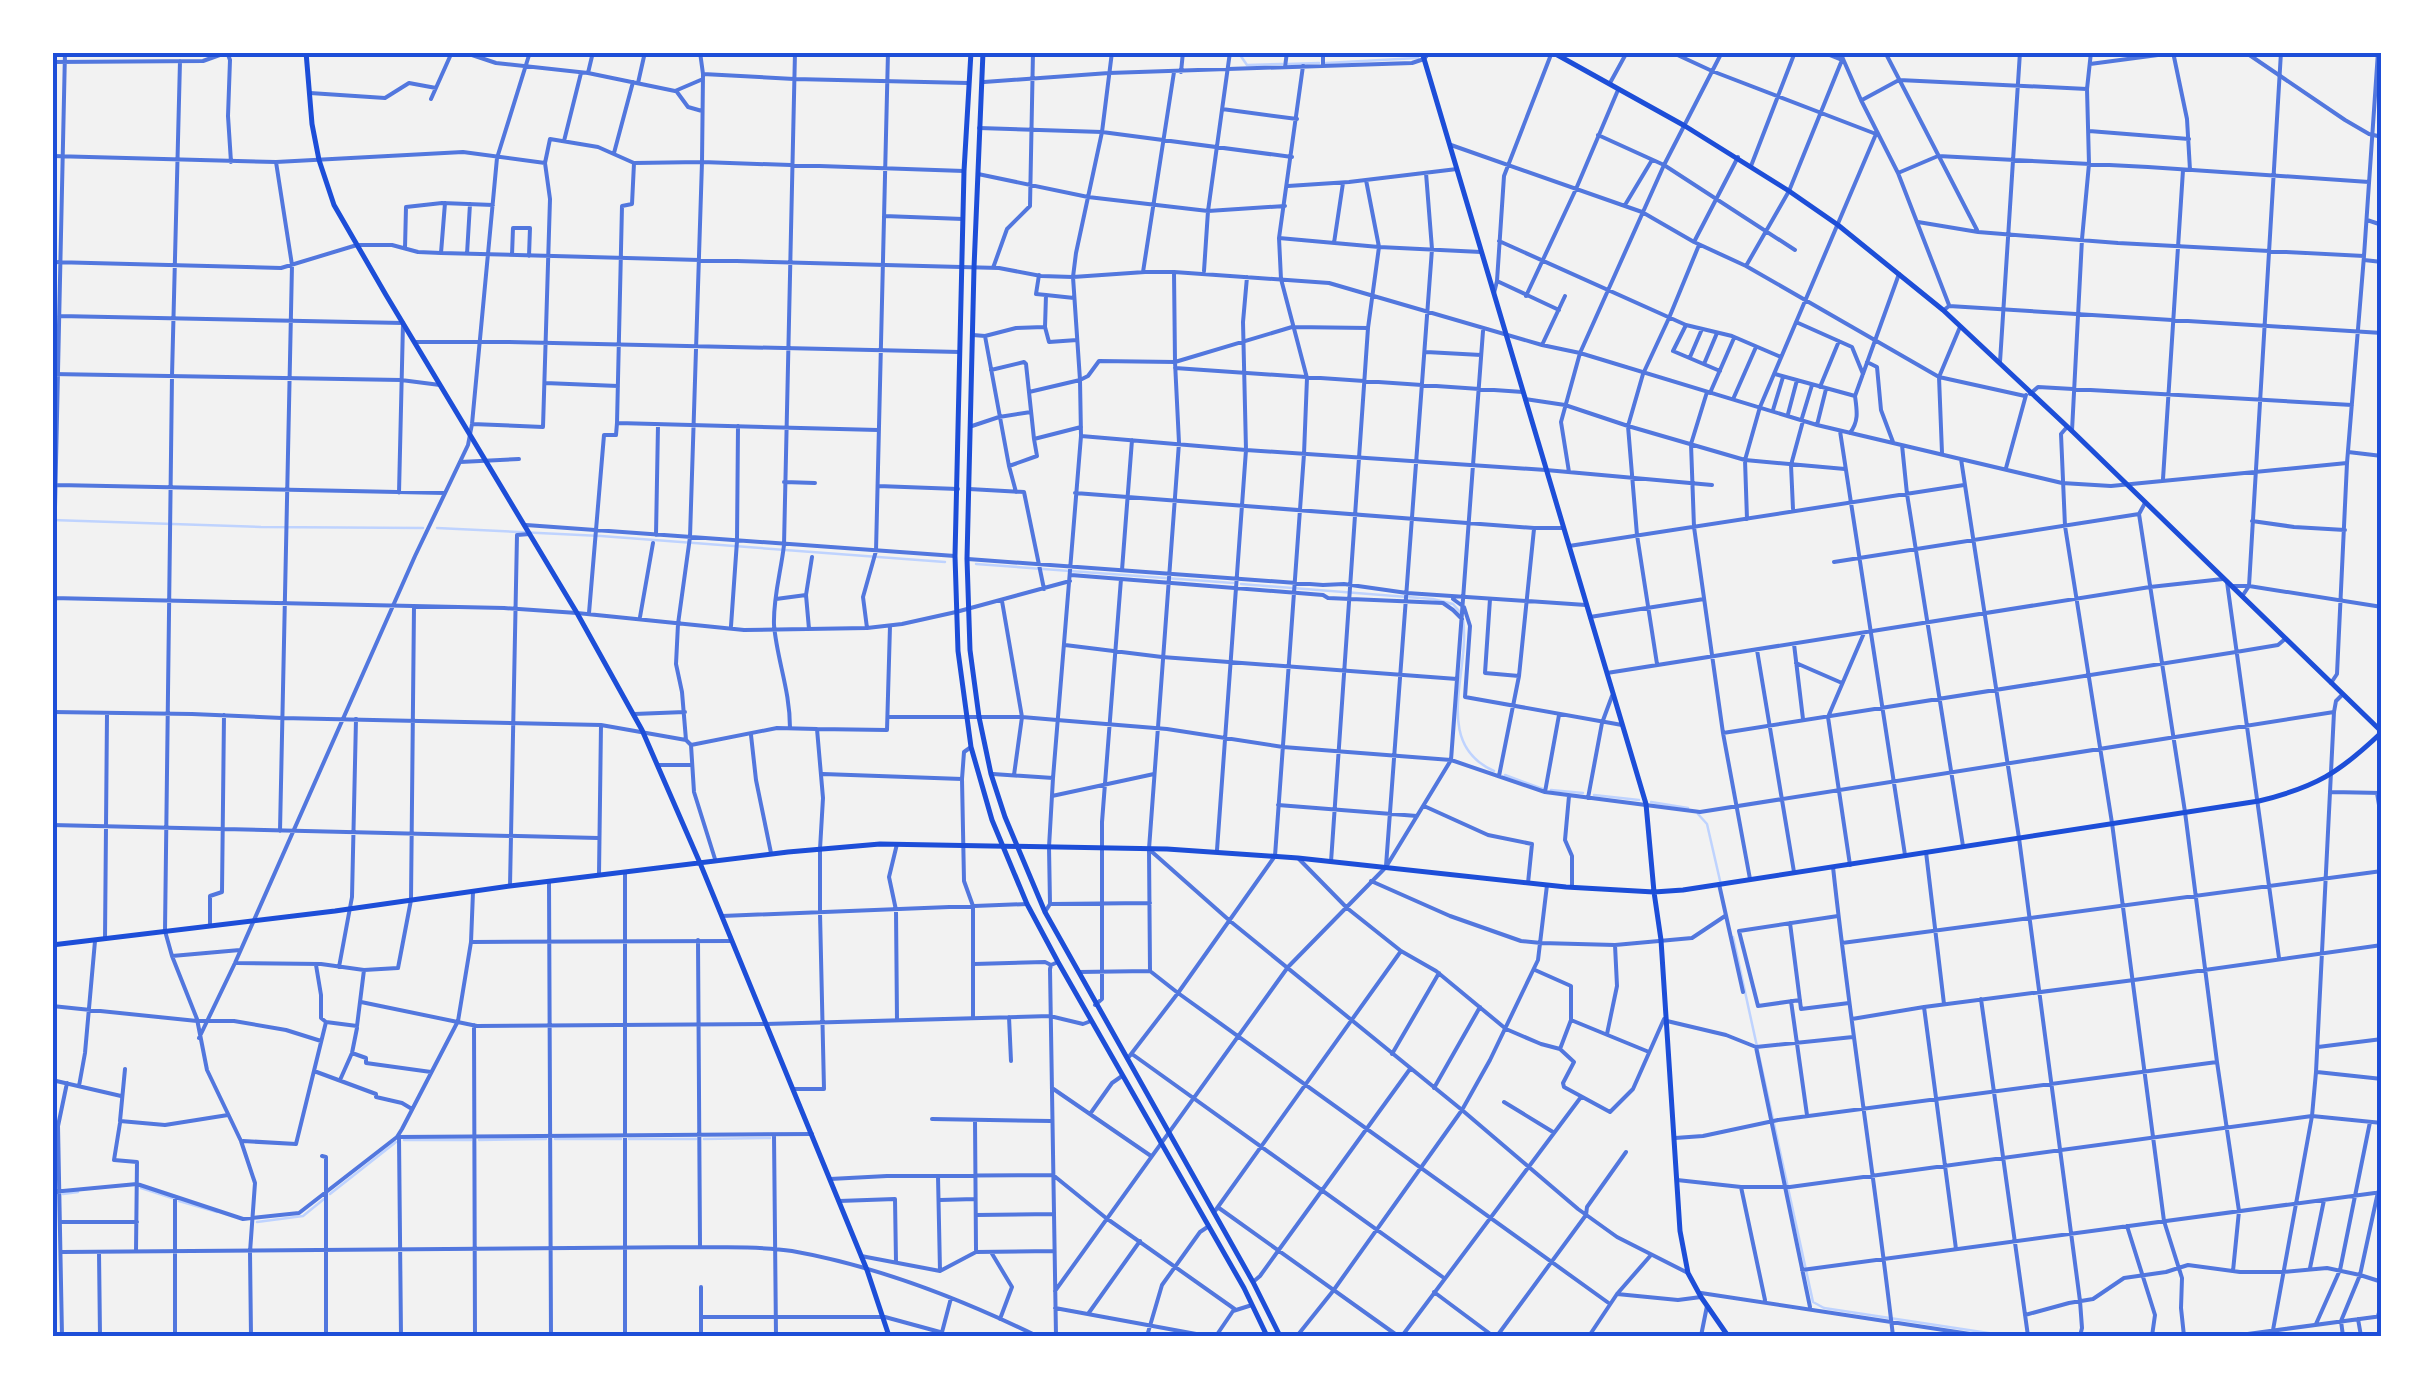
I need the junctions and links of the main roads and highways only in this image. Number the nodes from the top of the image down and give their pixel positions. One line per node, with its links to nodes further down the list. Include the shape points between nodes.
1 (306, 52): 9 (main road, via 319,160 334,205 578,613 642,730)
2 (971, 52): 7 (main road, via 956,612 971,747)
3 (983, 52): 8 (main road, via 968,609 979,717)
4 (1552, 52): 6 (main road, via 1738,157 1946,308)
5 (1422, 56): 10 (main road, via 1646,804)
6 (2382, 732): 10 (main road, via 2332,775 2259,801)
7 (1003, 845): 8 (main road); 9 (main road, via 897,844); 13 (main road, via 1054,963 1162,1142)
8 (1016, 846): 10 (main road, via 1274,856); 14 (main road, via 1077,972 1216,1210)
9 (700, 863): 11 (main road); 12 (main road)
10 (1654, 892): 15 (main road, via 1680,1231 1688,1273)
11 (52, 944)
12 (889, 1336)
13 (1267, 1336)
14 (1280, 1336)
15 (1728, 1336)

